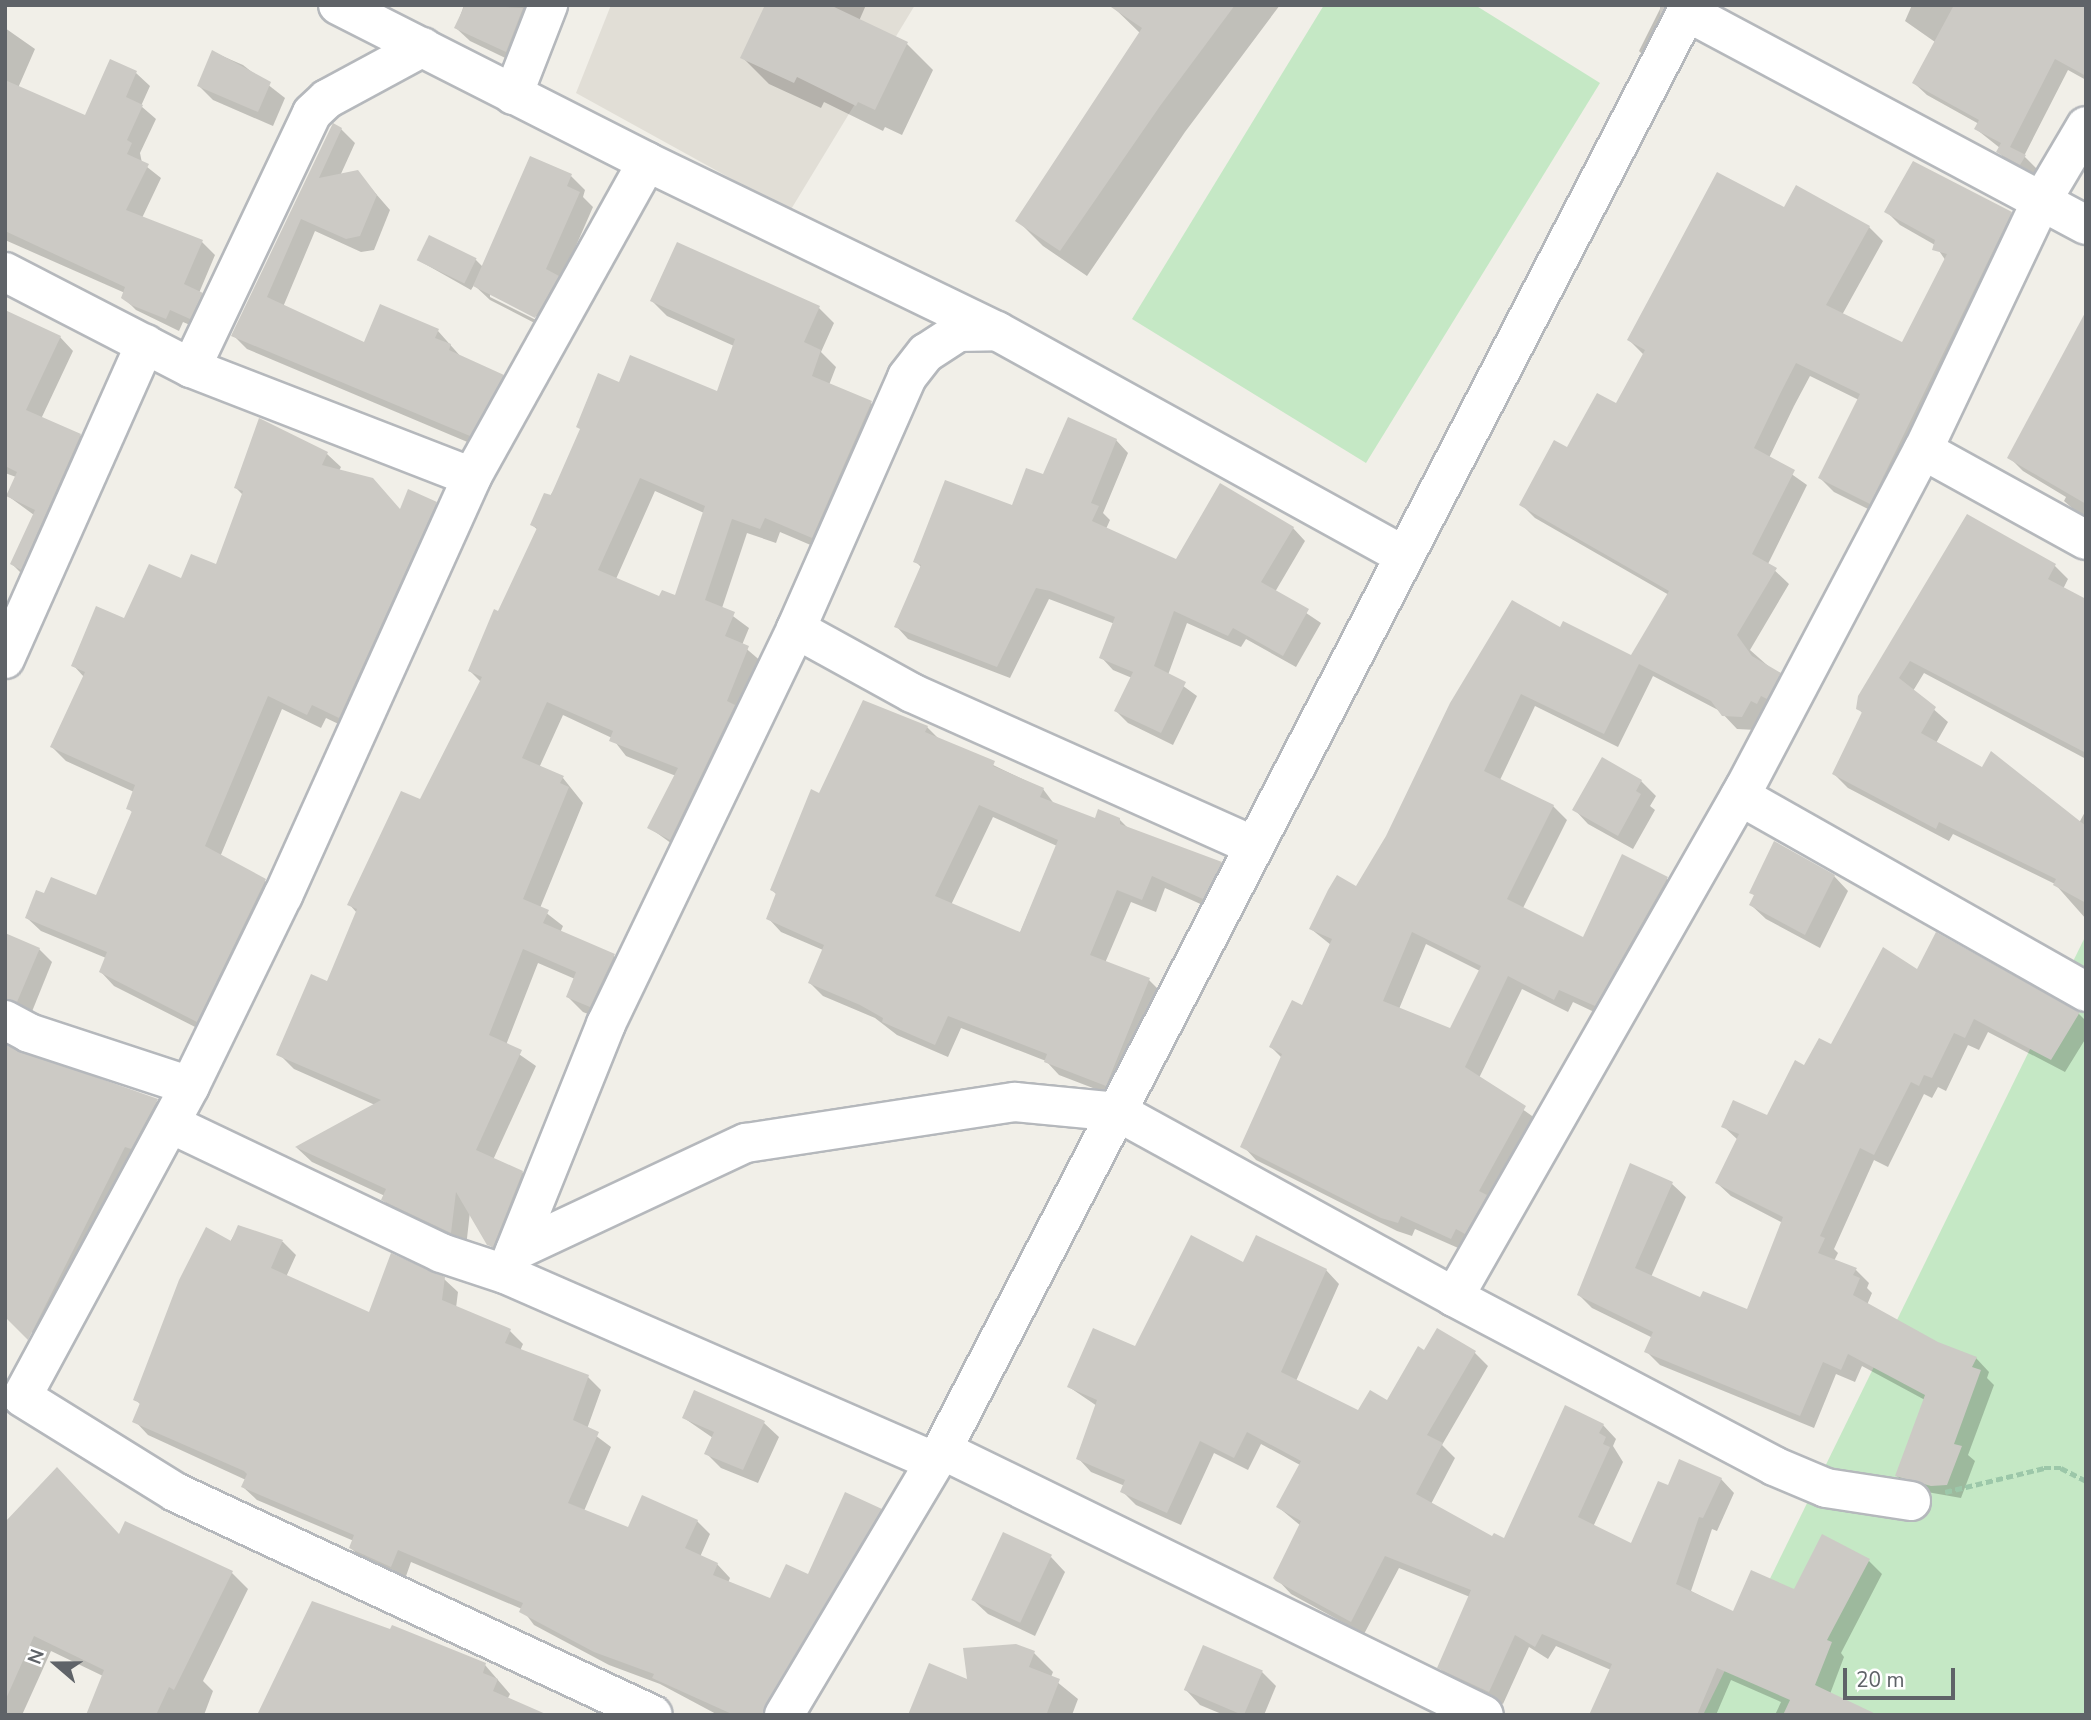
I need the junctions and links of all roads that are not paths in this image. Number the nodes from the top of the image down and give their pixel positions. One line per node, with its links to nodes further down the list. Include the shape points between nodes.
1 (338, 5): 4 (street)
2 (548, 5): 5 (street)
3 (1688, 8): 8 (street); 17 (street)
4 (423, 47): 5 (street); 13 (street, via 327,100 312,113)
5 (513, 95): 7 (street)
6 (2086, 126): 8 (street)
7 (647, 162): 11 (street); 15 (street)
8 (2041, 202): 9 (street); 14 (street)
9 (2086, 225)
10 (5, 272): 12 (street)
11 (997, 331): 17 (street); 18 (street, via 958,332 926,352 907,377)
12 (145, 344): 13 (street); 19 (street)
13 (191, 368): 15 (street)
14 (1923, 450): 16 (street); 20 (street)
15 (472, 477): 24 (street, via 283,895)
16 (2086, 540)
17 (1404, 555): 21 (street)
18 (796, 629): 21 (street, via 912,693); 27 (street, via 606,1024)
19 (5, 659)
20 (1740, 796): 22 (street); 28 (street)
21 (1252, 845): 25 (street)
22 (2086, 992)
23 (5, 1020): 24 (street, via 29,1033)
24 (190, 1086): 26 (street)
25 (1118, 1112): 27 (street, via 1015,1102 746,1143); 28 (street); 30 (street)
26 (171, 1124): 27 (street, via 374,1223); 29 (street)
27 (510, 1263): 30 (street)
28 (1454, 1297): 31 (street, via 1774,1466 1826,1488)
29 (11, 1399): 32 (street, via 176,1492)
30 (938, 1456): 33 (street); 34 (street)
31 (1911, 1501)
32 (653, 1715)
33 (785, 1715)
34 (1484, 1715)

